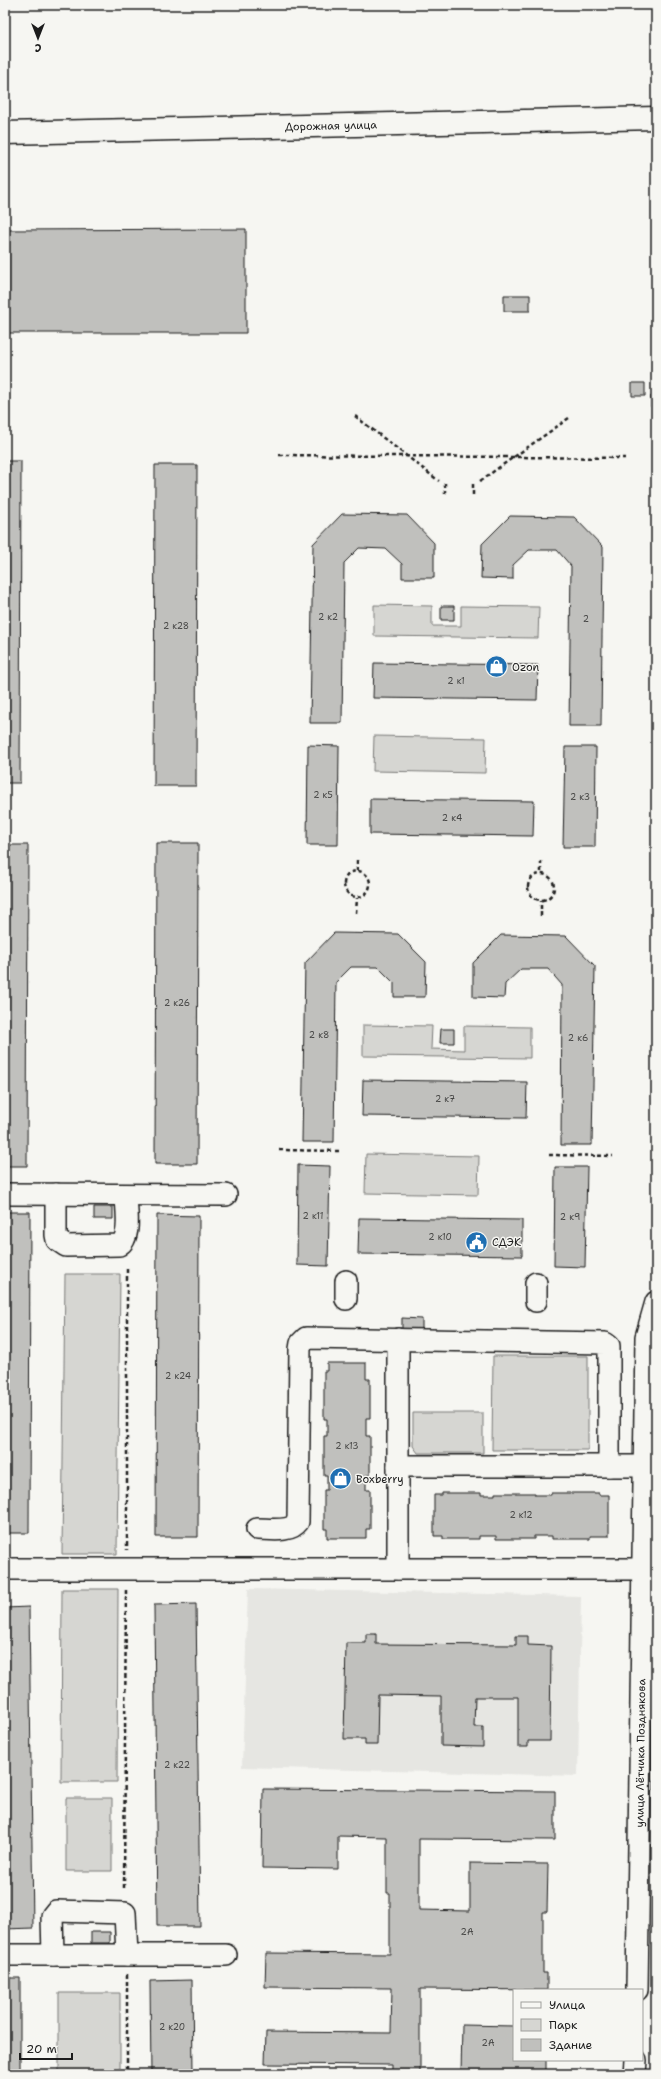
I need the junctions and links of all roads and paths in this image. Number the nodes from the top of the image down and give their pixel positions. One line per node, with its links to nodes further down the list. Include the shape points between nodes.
1 (656, 118): 2 (main road, Дорожная улица)
2 (5, 133)
3 (355, 416): 6 (path)
4 (569, 418): 7 (path)
5 (279, 455): 6 (path)
6 (407, 456): 7 (path); 9 (path)
7 (514, 457): 8 (path); 12 (path)
8 (625, 458)
9 (439, 481)
10 (445, 481): 13 (path)
11 (473, 482): 14 (path)
12 (480, 482)
13 (445, 494)
14 (473, 494)
15 (357, 858): 17 (path)
16 (541, 861): 18 (path)
17 (357, 871): 19 (path, via 346,876 343,887); 19 (path, via 363,872 370,881 367,893)
18 (541, 874): 20 (path, via 551,879 554,884 551,895); 20 (path, via 536,875 528,884 531,895)
19 (356, 898): 21 (path)
20 (541, 900): 22 (path)
21 (356, 913)
22 (541, 916)
23 (279, 1150): 24 (path)
24 (342, 1151)
25 (548, 1155): 26 (path)
26 (613, 1156)
27 (5, 1194): 28 (street)
28 (56, 1194): 29 (street); 29 (street, via 56,1235 57,1240 66,1246 123,1243 126,1234)
29 (126, 1194): 30 (street)
30 (226, 1194)
31 (656, 1302): 35 (street, улица Лётчика Позднякова, via 646,1337)
32 (398, 1339): 33 (street); 34 (street, via 605,1342 609,1346); 36 (street, via 306,1338 301,1343 298,1522 294,1527 287,1529)
33 (398, 1466): 34 (street); 38 (street)
34 (609, 1466): 35 (street)
35 (644, 1466): 39 (street, улица Лётчика Позднякова)
36 (257, 1529)
37 (5, 1570): 38 (street)
38 (398, 1570): 39 (street)
39 (643, 1570): 44 (street, улица Лётчика Позднякова)
40 (5, 1955): 41 (street)
41 (52, 1955): 42 (street); 42 (street, via 52,1916 56,1911 63,1911 125,1913)
42 (126, 1955): 43 (street); 46 (path)
43 (226, 1955)
44 (636, 1989)
45 (636, 2061): 47 (street)
46 (127, 2074)
47 (635, 2074)

